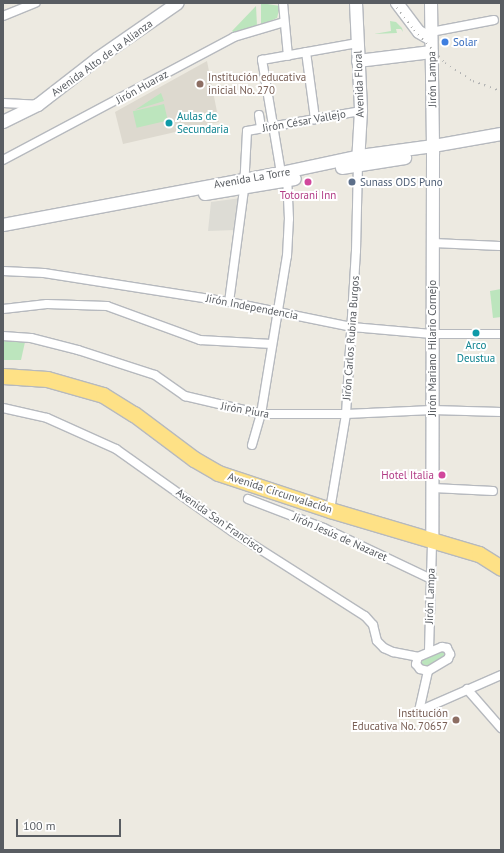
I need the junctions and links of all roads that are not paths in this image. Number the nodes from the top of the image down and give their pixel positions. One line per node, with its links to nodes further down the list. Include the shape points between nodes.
1 (36, 3): 7 (street)
2 (178, 3): 17 (street, Avenida Alto de la Alianza, via 97,59)
3 (283, 3): 9 (street)
4 (356, 3): 11 (street, Avenida Floral)
5 (397, 3): 10 (street, via 419,32)
6 (431, 3): 10 (street, Jirón Lampa)
7 (3, 16)
8 (494, 20): 10 (street)
9 (284, 22): 14 (street); 27 (street, Jirón Huaraz, via 234,37)
10 (431, 36): 13 (street, Jirón Lampa)
11 (358, 43): 12 (street); 15 (street, Avenida Floral)
12 (306, 52): 14 (street); 20 (street)
13 (431, 52): 15 (street); 26 (street, Jirón Lampa)
14 (288, 56): 22 (street, via 262,60)
15 (358, 61): 18 (street, Avenida Floral)
16 (3, 103): 17 (street)
17 (38, 105): 21 (street, Avenida Alto de la Alianza)
18 (361, 111): 20 (street, Jirón César Vallejo); 28 (street, Avenida Floral)
19 (259, 115): 23 (street)
20 (315, 119): 22 (street, Jirón César Vallejo)
21 (3, 122)
22 (273, 126): 23 (street, Jirón César Vallejo); 29 (street)
23 (261, 128): 30 (street, Jirón César Vallejo, via 246,131)
24 (501, 134): 26 (street, Avenida La Torre)
25 (501, 142): 26 (street, Avenida La Torre)
26 (433, 150): 28 (street, Avenida La Torre); 33 (street, Jirón Mariano Hilario Cornejo)
27 (3, 160)
28 (359, 160): 29 (street, Avenida La Torre); 39 (street, Jirón Carlos Rubina Burgos)
29 (285, 175): 30 (street, Avenida La Torre); 38 (street, via 288,243)
30 (244, 184): 31 (street, Avenida La Torre); 32 (street, Avenida La Torre); 36 (street)
31 (3, 225)
32 (3, 230)
33 (432, 243): 34 (street); 40 (street, Jirón Mariano Hilario Cornejo)
34 (501, 246)
35 (3, 271): 36 (street, Jirón Independencia, via 44,273)
36 (229, 302): 38 (street, Jirón Independencia)
37 (3, 309): 43 (street, via 47,304 108,306 200,340)
38 (277, 312): 39 (street, Jirón Independencia); 43 (street)
39 (352, 327): 40 (street, Jirón Independencia); 49 (street, Jirón Carlos Rubina Burgos)
40 (432, 334): 42 (street, Jirón Independencia); 46 (street, Jirón Mariano Hilario Cornejo)
41 (3, 336): 48 (street, Jirón Piura, via 27,338 78,350 155,376 189,398)
42 (500, 336)
43 (272, 344): 48 (street)
44 (3, 376): 54 (highway, Avenida Circunvalación, via 47,379 103,395 218,473)
45 (3, 408): 59 (street, Avenida San Francisco, via 47,418 116,449 233,532 365,616 373,625 378,642 384,648)
46 (432, 410): 47 (street, Jirón Piura); 49 (street, Jirón Piura); 51 (street, Jirón Mariano Hilario Cornejo)
47 (501, 412)
48 (261, 414): 49 (street, Jirón Piura); 50 (street)
49 (346, 414): 54 (street, Jirón Carlos Rubina Burgos)
50 (252, 445)
51 (433, 488): 52 (street); 55 (street, Jirón Mariano Hilario Cornejo)
52 (493, 491)
53 (248, 499): 57 (street, Jirón Jesús de Nazaret, via 324,528)
54 (330, 510): 55 (highway, Avenida Circunvalación)
55 (432, 541): 56 (highway, Avenida Circunvalación, via 479,554); 57 (street, Jirón Lampa)
56 (501, 568)
57 (431, 580): 58 (street, Jirón Lampa)
58 (429, 651): 59 (street); 60 (street, via 442,647 447,648 450,654 448,659)
59 (418, 657): 60 (street, via 416,664 420,670)
60 (428, 671): 62 (street, via 419,711)
61 (501, 675): 62 (street)
62 (467, 689): 63 (street)
63 (501, 728)

